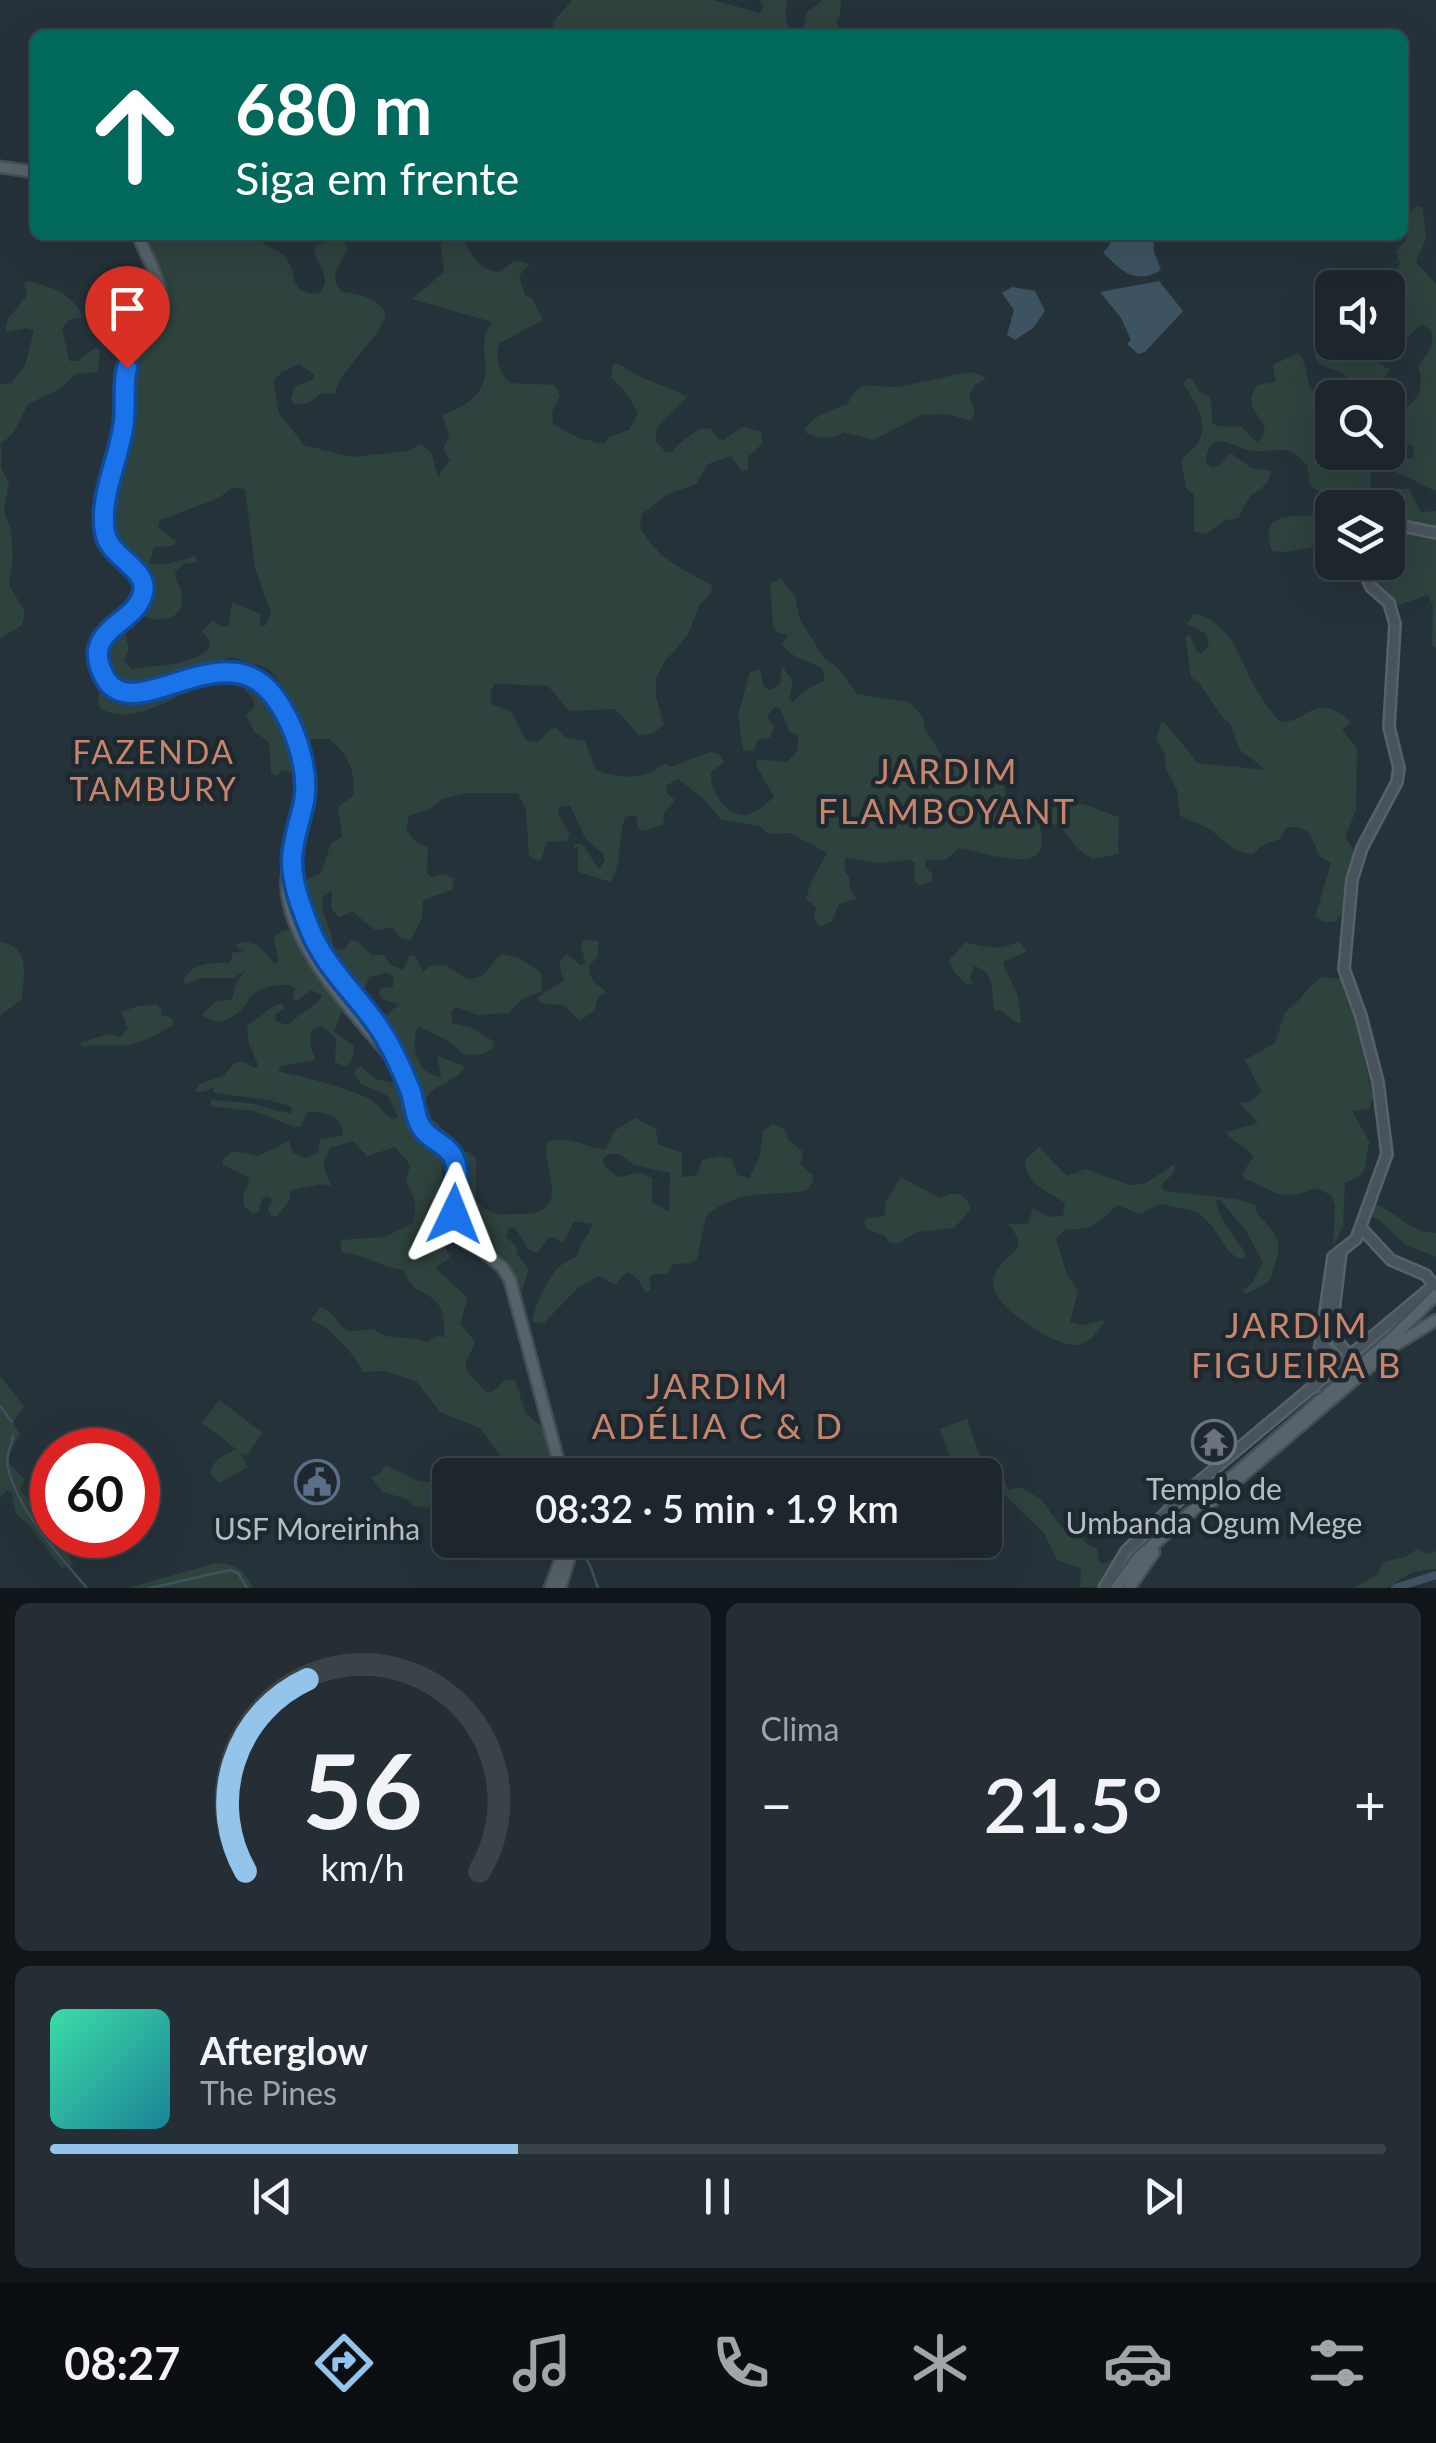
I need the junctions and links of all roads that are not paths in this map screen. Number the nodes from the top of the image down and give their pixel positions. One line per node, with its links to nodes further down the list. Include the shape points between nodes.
1 (0, 166): 2 (main road)
2 (30, 171)
3 (140, 240): 7 (main road, via 162,310 127,368 124,425 103,518 105,538 141,578 144,591 102,638 99,663 104,677 124,693 229,670 266,686 305,763)
4 (1405, 527): 5 (street)
5 (1436, 533)
6 (1368, 580): 11 (street, via 1389,603 1395,624 1388,727 1400,768 1352,880 1344,969 1362,1016 1387,1140 1384,1169)
7 (291, 859): 8 (main road); 9 (main road)
8 (304, 914): 9 (main road); 10 (main road)
9 (290, 915): 10 (main road)
10 (370, 1025): 19 (main road, via 410,1088 419,1123 456,1161 460,1233 502,1267 514,1290)
11 (1361, 1228): 12 (street); 13 (street, via 1396,1264 1426,1275)
12 (1337, 1255): 15 (street); 16 (street, via 1332,1328)
13 (1434, 1293): 14 (main road, via 1430,1309); 16 (street); 22 (main road, via 1390,1340 1150,1547)
14 (1436, 1317): 22 (main road)
15 (1320, 1342): 17 (street); 18 (street)
16 (1350, 1356): 17 (street)
17 (1340, 1364): 18 (street)
18 (1314, 1387): 25 (street, via 1153,1525 1126,1551)
19 (557, 1458)
20 (563, 1558): 23 (main road)
21 (567, 1558): 24 (main road)
22 (1120, 1587)
23 (550, 1588)
24 (560, 1588)
25 (1104, 1588)

